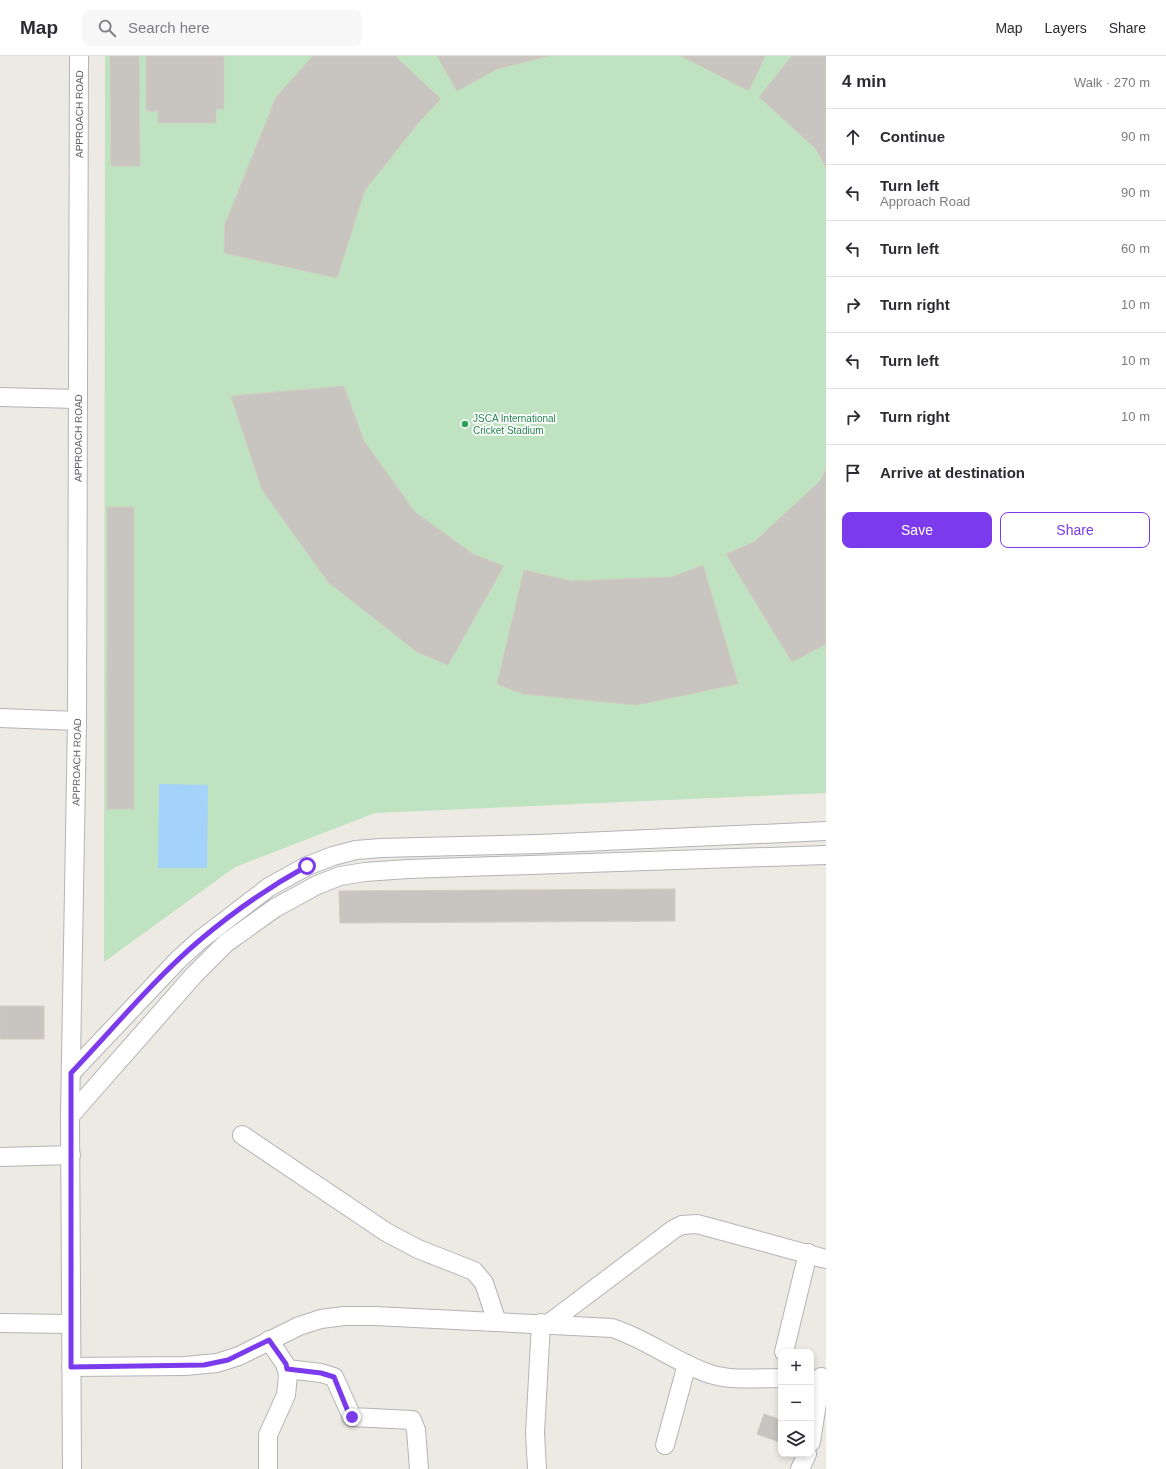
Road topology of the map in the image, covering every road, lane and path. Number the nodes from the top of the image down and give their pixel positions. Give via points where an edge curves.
1 (79, 56) edge
2 (0, 397) edge
3 (77, 399) junction
4 (0, 718) edge
5 (77, 721) junction
6 (826, 831) edge
7 (826, 855) edge
8 (71, 1073) junction
9 (70, 1116) junction
10 (242, 1135) dead end
11 (71, 1155) junction
12 (0, 1157) edge
13 (808, 1253) junction
14 (826, 1259) edge
15 (497, 1322) junction
16 (0, 1323) edge
17 (71, 1324) junction
18 (545, 1324) junction
19 (269, 1340) junction
20 (785, 1349) edge
21 (687, 1364) junction
22 (71, 1367) junction
23 (287, 1369) junction
24 (778, 1374) edge
25 (819, 1377) edge
26 (814, 1421) edge
27 (665, 1445) dead end
28 (805, 1457) edge
29 (72, 1469) edge
30 (268, 1469) edge
31 (419, 1469) edge
32 (537, 1469) edge
33 (800, 1469) edge

1 - 3 street, APPROACH ROAD
2 - 3 street
3 - 5 street, APPROACH ROAD
4 - 5 street
5 - 8 street, APPROACH ROAD
6 - 8 street via 539,844 382,848 356,850 333,856 307,866 269,887 200,940
7 - 9 street via 408,869 340,876 317,885 275,908 226,943 194,975
8 - 9 street, APPROACH ROAD
9 - 11 street, APPROACH ROAD
10 - 15 street via 386,1232 418,1249 474,1271 484,1283
11 - 12 street
11 - 17 street, APPROACH ROAD
13 - 14 street
13 - 18 street via 697,1224 682,1225
13 - 20 street
15 - 18 street
15 - 19 street via 344,1316 321,1319
16 - 17 street
17 - 22 street, APPROACH ROAD
18 - 21 street via 612,1328 638,1338
18 - 32 street via 535,1433
19 - 22 street via 228,1360 204,1365
19 - 23 street
21 - 24 street via 724,1377
21 - 27 street
22 - 29 street, APPROACH ROAD
23 - 30 street via 286,1395 268,1435
23 - 31 street via 334,1377 352,1417 412,1420 416,1430
25 - 26 street
28 - 33 street

